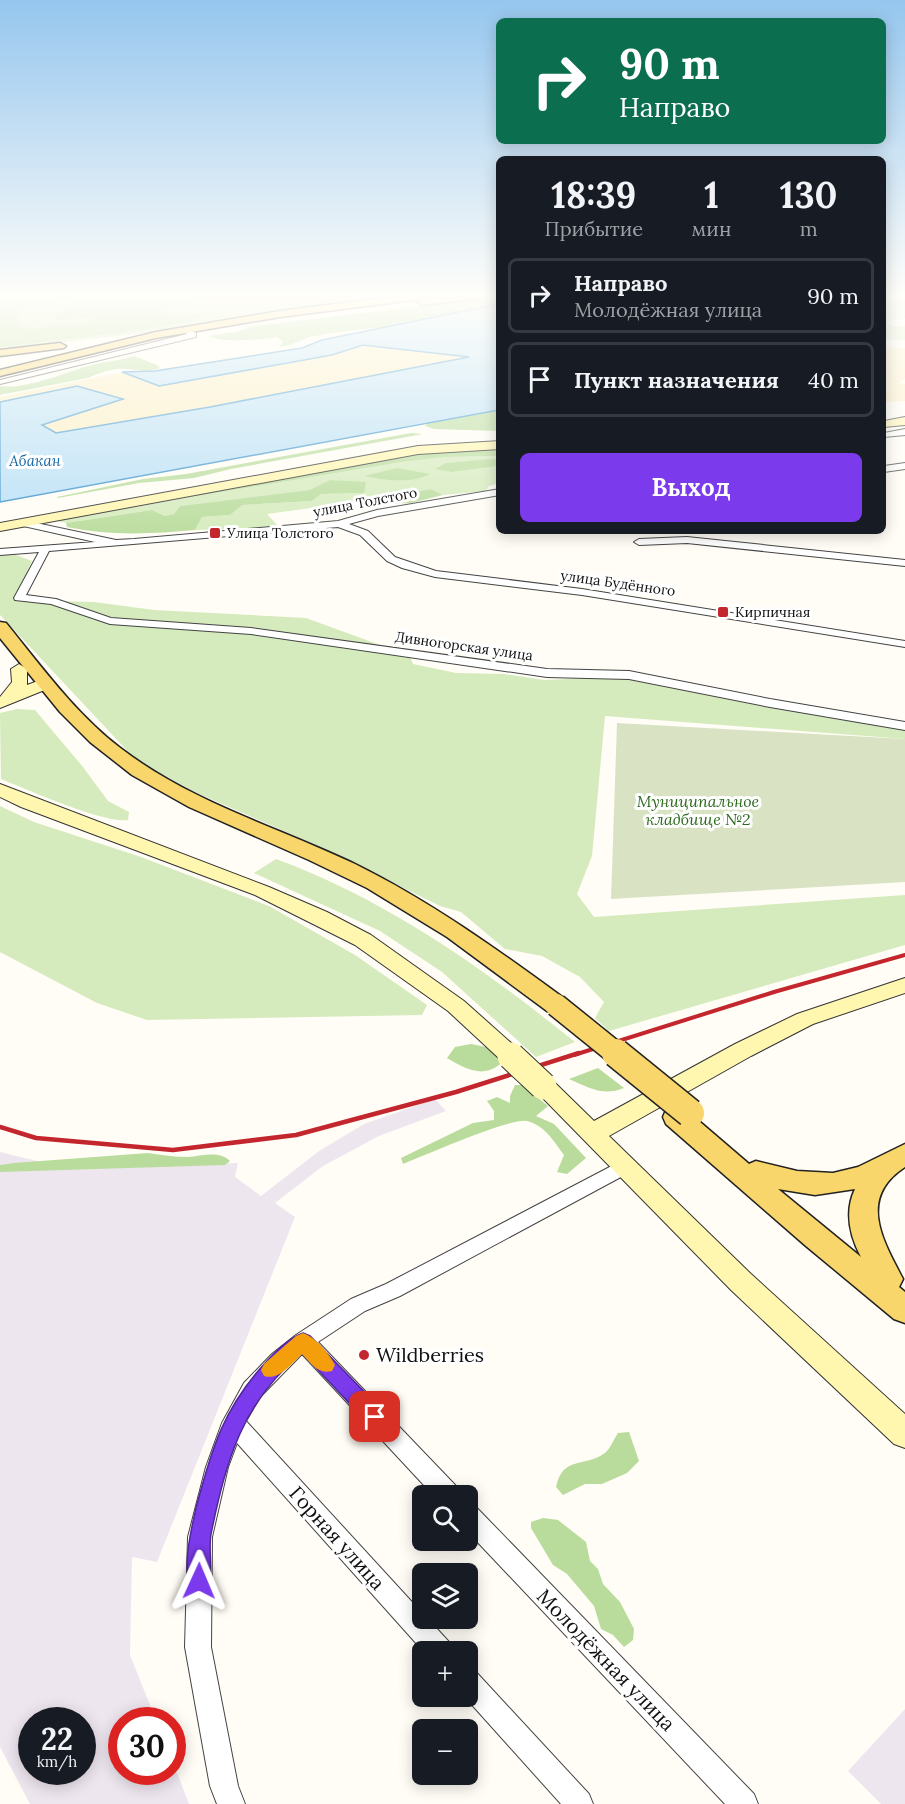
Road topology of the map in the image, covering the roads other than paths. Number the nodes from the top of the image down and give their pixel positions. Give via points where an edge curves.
1 (16, 378) edge
2 (0, 382) edge
3 (905, 421) edge
4 (886, 424) edge
5 (905, 432) edge
6 (886, 435) edge
7 (496, 445) edge
8 (905, 466) edge
9 (886, 469) edge
10 (496, 493) edge
11 (22, 523) junction
12 (339, 524) junction
13 (0, 527) edge
14 (639, 542) dead end
15 (116, 543) junction
16 (45, 550) junction
17 (0, 552) edge
18 (905, 563) edge
19 (0, 627) edge
20 (905, 644) edge
21 (0, 647) edge
22 (19, 669) junction
23 (39, 686) junction
24 (1, 703) edge
25 (905, 726) edge
26 (0, 790) edge
27 (905, 985) edge
28 (683, 1115) junction
29 (591, 1134) junction
30 (905, 1154) edge
31 (625, 1166) junction
32 (880, 1171) junction
33 (756, 1172) junction
34 (896, 1286) edge
35 (905, 1310) edge
36 (303, 1341) junction
37 (233, 1423) junction
38 (905, 1434) edge
39 (440, 1485) edge
40 (478, 1525) edge
41 (431, 1641) edge
42 (478, 1693) edge
43 (231, 1804) edge
44 (579, 1804) edge
45 (744, 1804) edge

1 - 2 street
3 - 4 main road
5 - 6 street
7 - 11 main road via 418,450
8 - 9 street
10 - 12 street, улица Толстого via 377,513
11 - 13 main road
11 - 15 street, улица Толстого
12 - 15 street, улица Толстого
12 - 20 street, улица Будённого via 364,533 391,559 435,574 582,592
14 - 18 street via 743,542
15 - 16 street
16 - 17 street
16 - 25 street, Дивногорская улица via 19,598 52,601 110,621 251,631 547,673 629,675
19 - 23 main road
21 - 22 main road
22 - 23 main road
22 - 24 main road via 16,691
23 - 24 main road
23 - 28 main road via 100,755 123,772 207,818 339,873 383,896 551,1007
26 - 29 main road, bridge via 262,891 363,940 447,1000
27 - 29 main road via 805,1019
28 - 33 main road
28 - 35 main road via 816,1238
29 - 31 main road
30 - 32 main road
31 - 36 street via 358,1305
31 - 38 main road via 741,1282
32 - 33 main road via 817,1185
32 - 34 main road via 864,1203 865,1229 873,1254
33 - 34 main road
36 - 37 street via 252,1390
36 - 39 street
37 - 41 street, Горная улица
37 - 43 street via 217,1467 200,1537 198,1647 224,1786
40 - 45 street, Молодёжная улица
42 - 44 street

